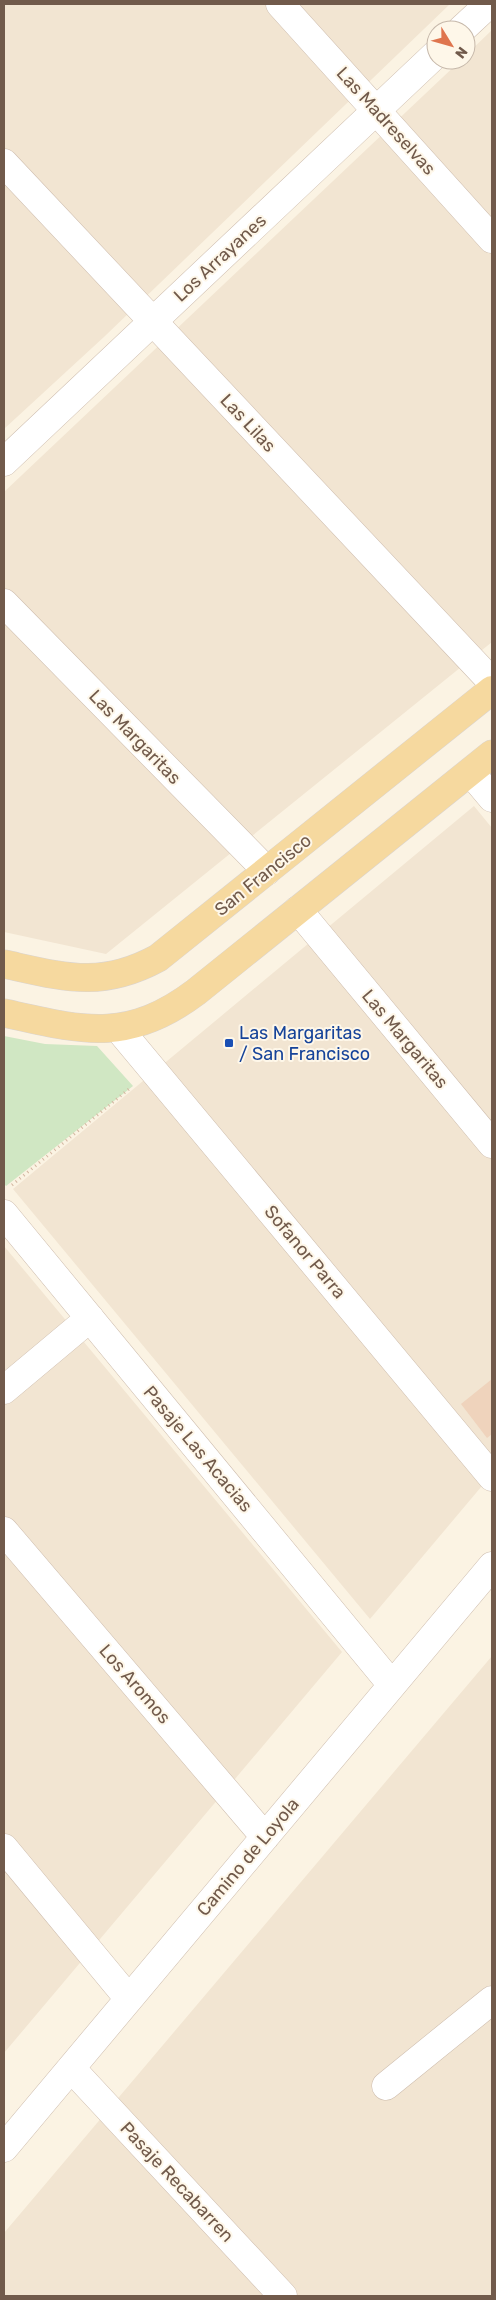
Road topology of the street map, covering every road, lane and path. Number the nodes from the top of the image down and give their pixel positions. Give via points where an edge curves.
1 (280, 4) edge
2 (489, 4) edge
3 (472, 20) edge
4 (426, 63) edge
5 (376, 110) junction
6 (4, 164) edge
7 (492, 239) edge
8 (152, 321) junction
9 (4, 462) edge
10 (4, 603) edge
11 (492, 682) edge
12 (492, 690) edge
13 (492, 754) edge
14 (471, 773) junction
15 (492, 798) edge
16 (267, 871) junction
17 (298, 910) junction
18 (4, 964) edge
19 (4, 1013) edge
20 (118, 1028) junction
21 (153, 1069) junction
22 (492, 1144) edge
23 (11, 1186) dead end
24 (4, 1214) edge
25 (90, 1318) junction
26 (4, 1390) edge
27 (492, 1477) edge
28 (4, 1530) edge
29 (492, 1566) edge
30 (392, 1685) junction
31 (265, 1837) junction
32 (4, 1848) edge
33 (129, 1999) junction
34 (492, 2000) edge
35 (71, 2068) junction
36 (386, 2086) dead end
37 (4, 2148) edge
38 (283, 2296) edge

1 - 5 street, Las Madreselvas
2 - 3 street
4 - 5 street, Los Arrayanes
5 - 7 street, Las Madreselvas
5 - 8 street, Los Arrayanes
6 - 8 street, Las Lilas
8 - 9 street, Los Arrayanes
8 - 11 street, Las Lilas
10 - 16 street, Las Margaritas
12 - 16 main road, San Francisco
13 - 14 main road
14 - 15 street
14 - 17 main road
16 - 18 main road, San Francisco via 176,944 139,968 118,975 82,978
17 - 20 main road via 178,1005 146,1020
17 - 22 street, Las Margaritas
19 - 20 main road via 73,1028
20 - 21 street, Sofanor Parra
21 - 23 path
21 - 27 street, Sofanor Parra
24 - 25 street, Pasaje Las Acacias
25 - 26 street
25 - 30 street, Pasaje Las Acacias
28 - 31 street, Los Aromos
29 - 30 street, Camino de Loyola
30 - 31 street, Camino de Loyola
31 - 33 street, Camino de Loyola
32 - 33 street
33 - 35 street, Camino de Loyola
34 - 36 street
35 - 37 street, Camino de Loyola
35 - 38 street, Pasaje Recabarren

